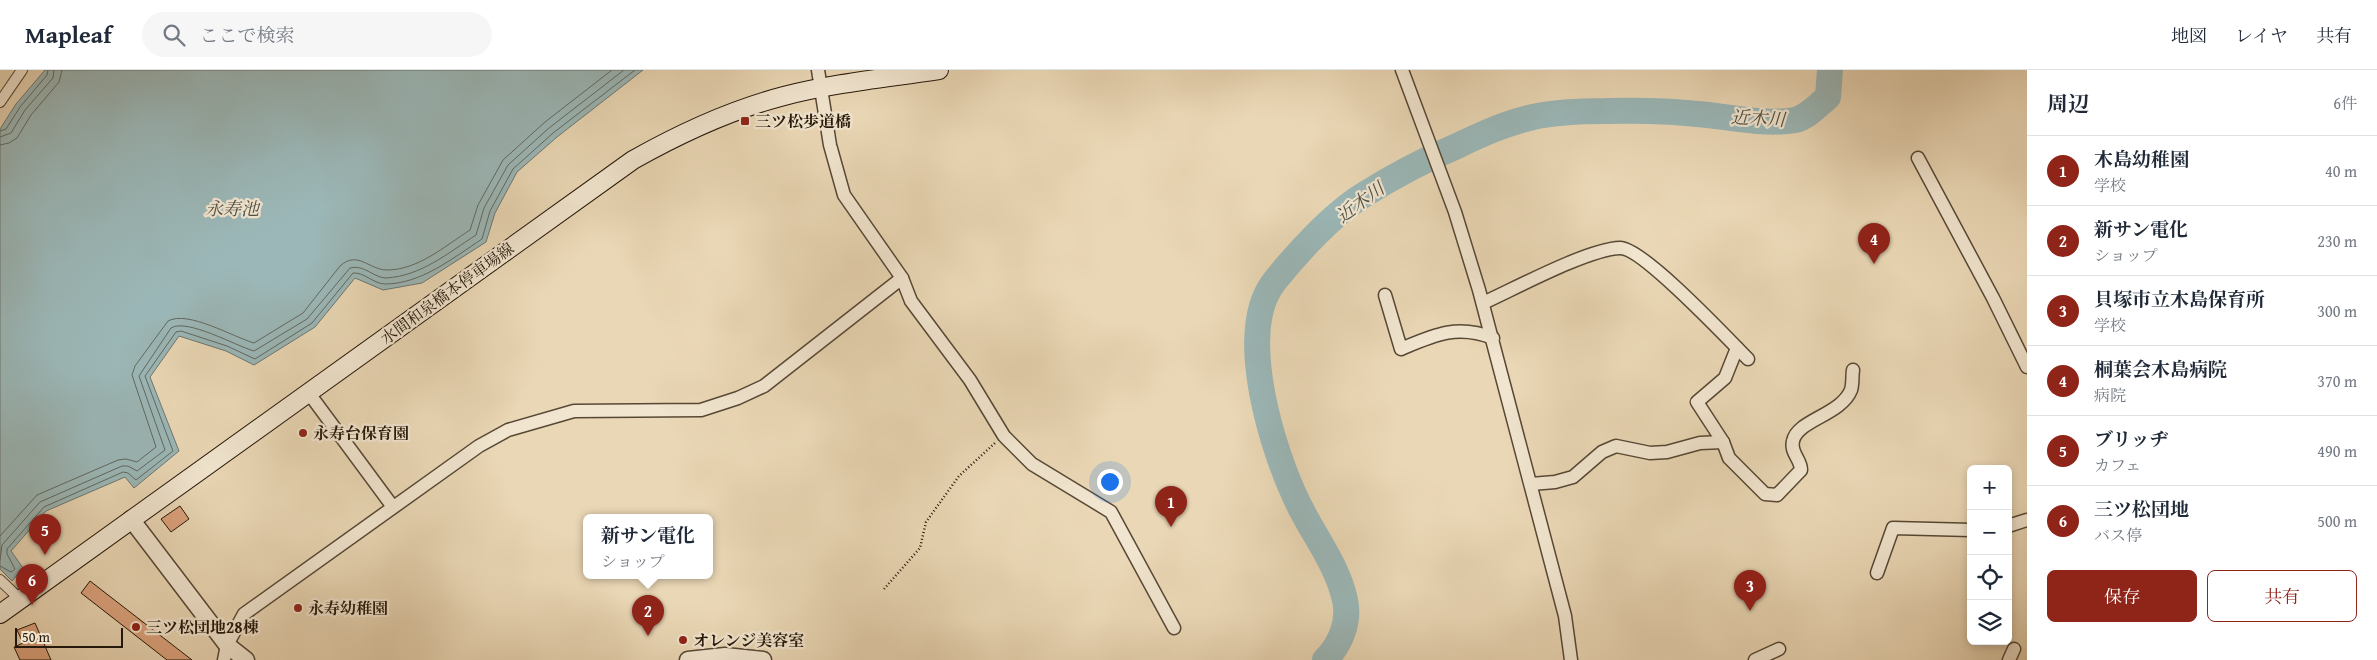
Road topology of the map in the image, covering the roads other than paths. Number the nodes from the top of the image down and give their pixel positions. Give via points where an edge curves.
1 (22, 70) edge
2 (818, 70) edge
3 (939, 70) edge
4 (1402, 70) edge
5 (821, 89) junction
6 (0, 102) edge
7 (1918, 158) dead end
8 (902, 278) junction
9 (1385, 296) dead end
10 (1483, 303) junction
11 (1493, 338) junction
12 (1737, 348) junction
13 (1748, 359) dead end
14 (2027, 367) edge
15 (1853, 370) dead end
16 (308, 392) junction
17 (1723, 442) junction
18 (1531, 484) junction
19 (393, 507) junction
20 (131, 519) junction
21 (2027, 520) edge
22 (2012, 525) edge
23 (1967, 530) edge
24 (1877, 574) dead end
25 (0, 580) edge
26 (20, 599) junction
27 (0, 614) edge
28 (1174, 628) dead end
29 (1779, 650) dead end
30 (225, 653) edge
31 (246, 660) edge
32 (688, 660) edge
33 (763, 660) edge
34 (1571, 660) edge
35 (1755, 660) edge

1 - 6 street
2 - 5 street
3 - 5 main road, 水間和泉橋本停車場線
4 - 10 street via 1455,212
5 - 8 street via 830,145 844,195
5 - 16 main road, 水間和泉橋本停車場線 via 730,113 671,138 632,160
7 - 14 street
8 - 19 street via 764,386 738,398 701,410 574,411 549,416 508,430 479,446
8 - 28 street via 911,301 970,380 1004,436 1032,464 1111,512
9 - 11 street via 1401,349 1457,330
10 - 11 street
10 - 12 street via 1587,256 1621,248 1634,252 1658,271
11 - 18 street
12 - 13 street
12 - 17 street via 1725,378 1697,402
15 - 17 street via 1851,390 1846,398 1835,410 1800,430 1793,439 1792,450 1801,463 1801,470 1776,495 1765,494 1729,458
16 - 19 street
16 - 20 main road, 水間和泉橋本停車場線
17 - 18 street via 1650,453 1616,446 1602,452 1573,477
18 - 34 street via 1565,616
19 - 30 street via 244,614
20 - 26 main road, 水間和泉橋本停車場線
20 - 30 street
21 - 22 street
23 - 24 street via 1893,528
25 - 26 street
26 - 27 main road, 水間和泉橋本停車場線
29 - 35 street
30 - 31 street
32 - 33 street via 725,656

